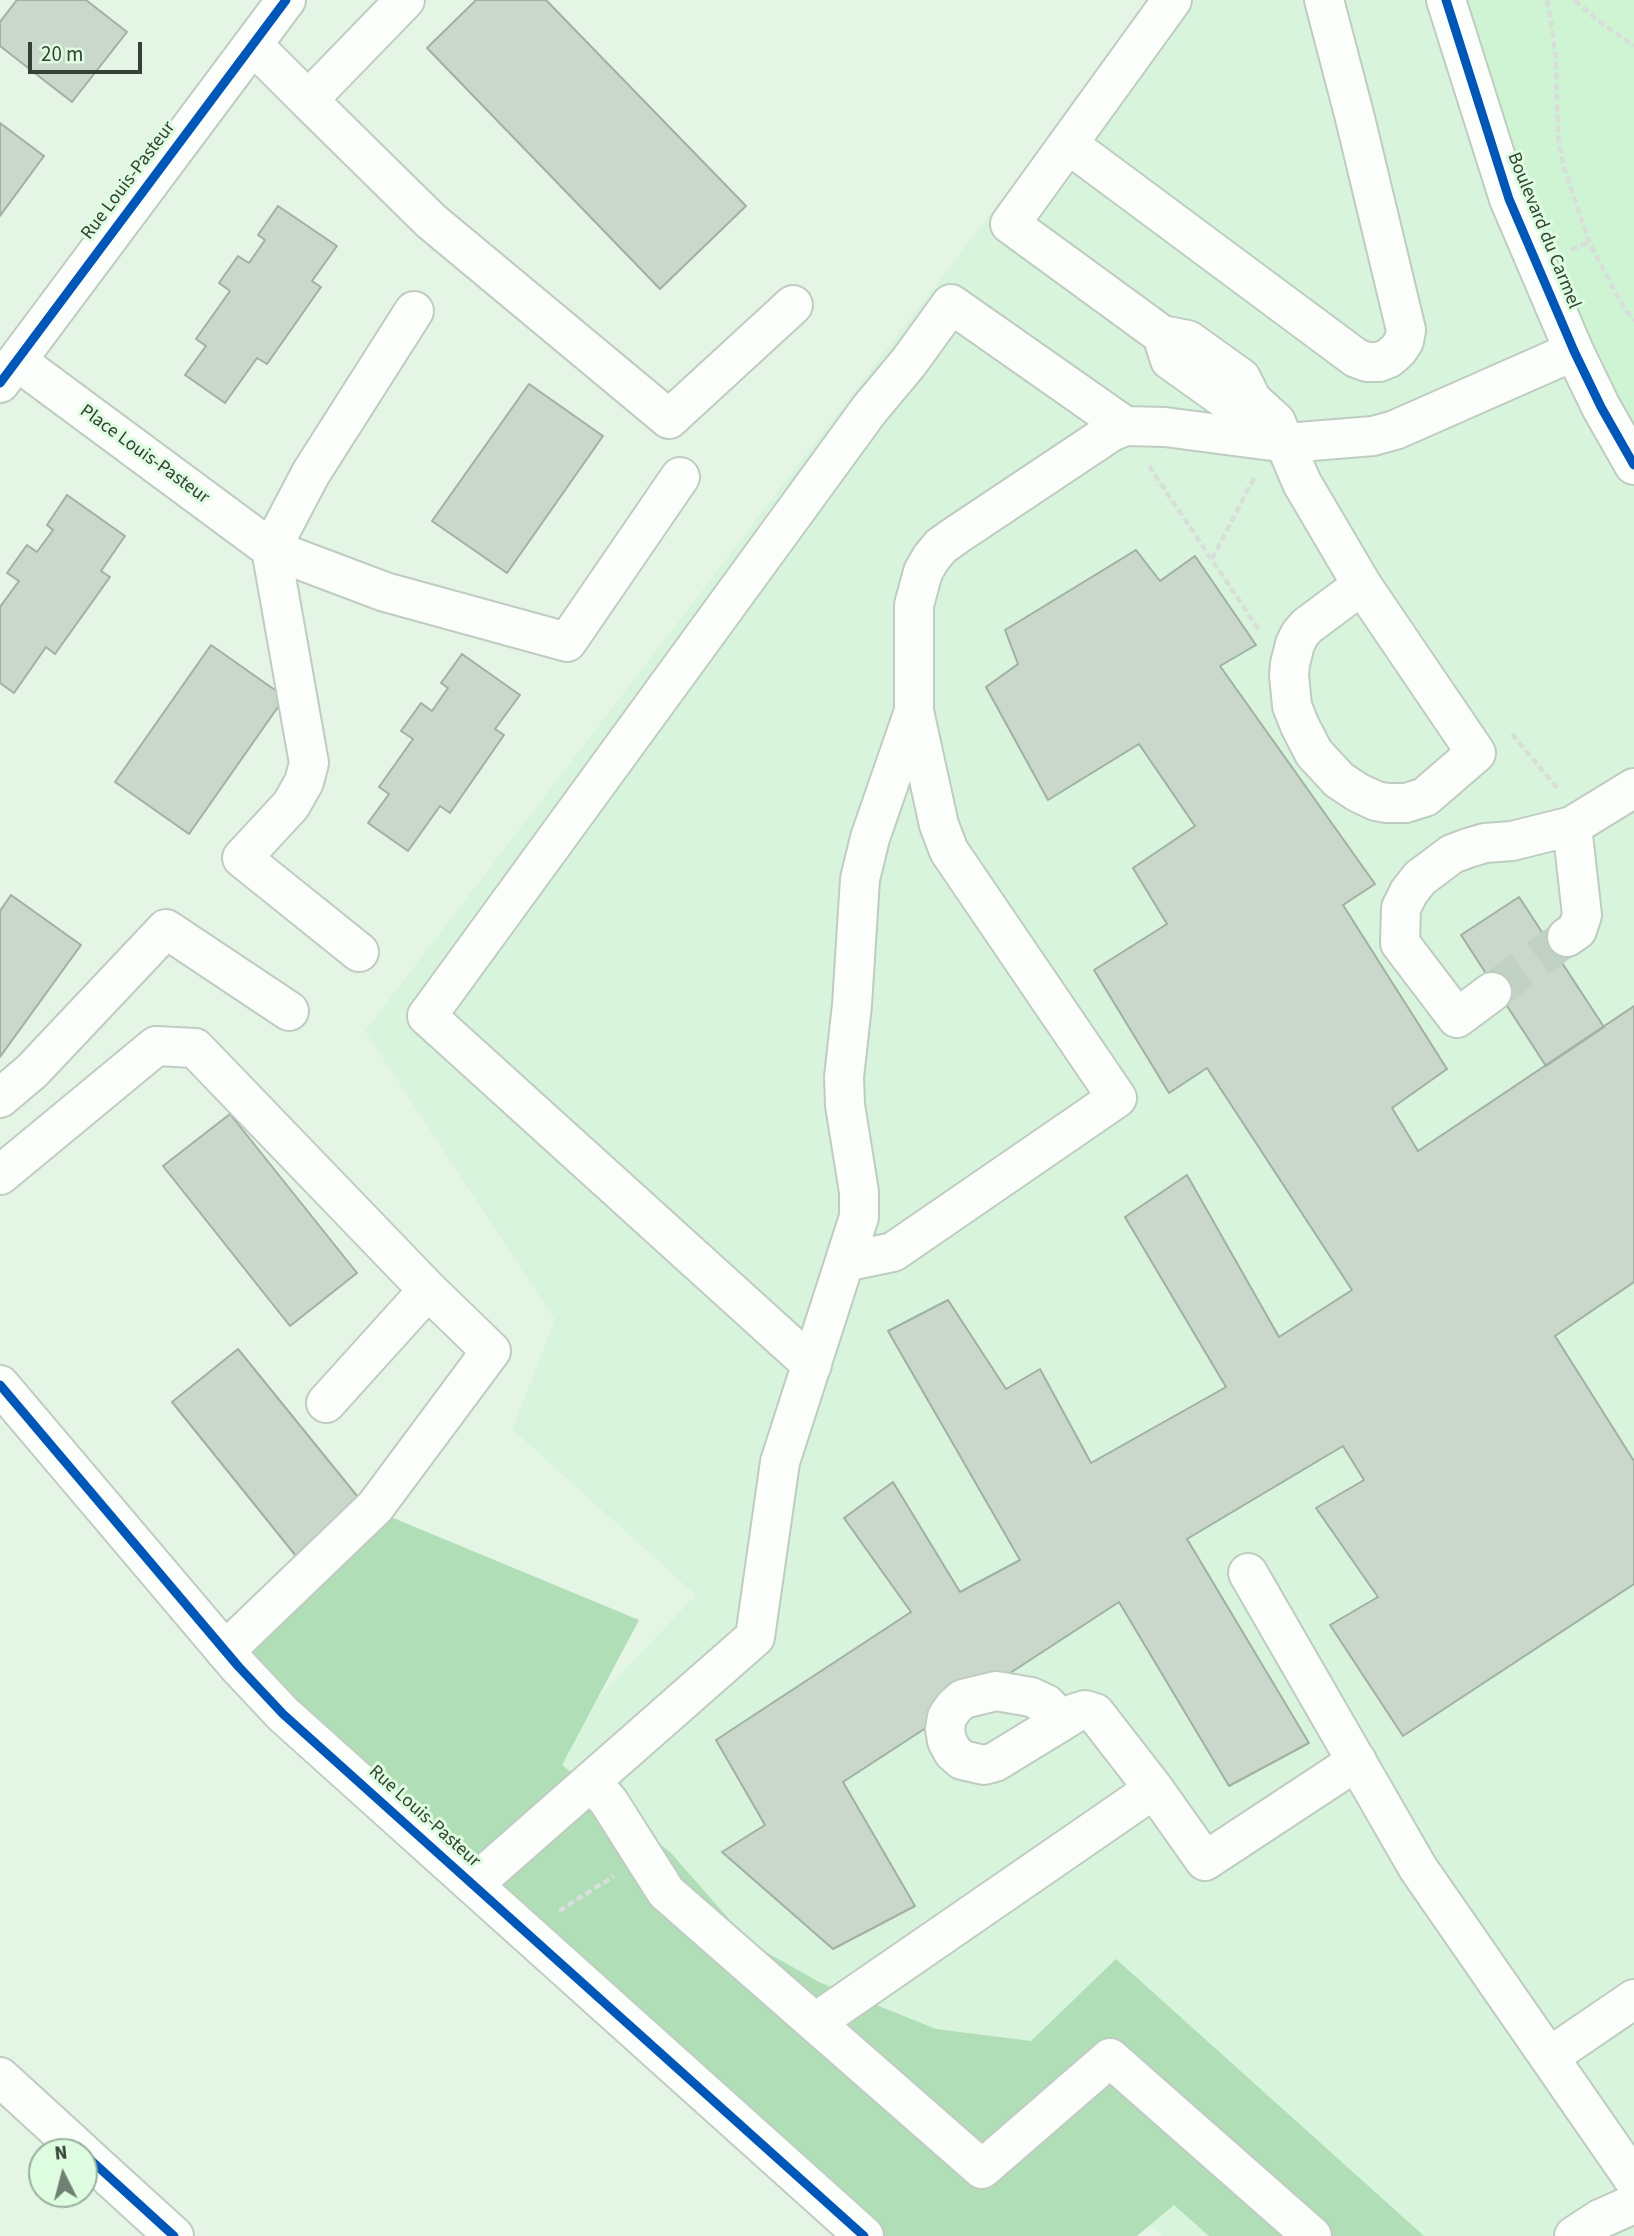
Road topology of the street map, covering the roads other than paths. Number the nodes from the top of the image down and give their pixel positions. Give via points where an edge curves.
1 (286, 0) edge
2 (405, 0) edge
3 (1172, 0) edge
4 (1324, 0) edge
5 (1446, 0) edge
6 (253, 45) junction
7 (308, 100) junction
8 (1068, 144) junction
9 (793, 305) dead end
10 (414, 311) dead end
11 (1574, 351) junction
12 (8, 372) edge
13 (1125, 426) junction
14 (1287, 443) junction
15 (1634, 465) edge
16 (680, 477) dead end
17 (271, 549) junction
18 (1362, 585) junction
19 (914, 711) junction
20 (894, 770) junction
21 (1633, 791) edge
22 (934, 803) junction
23 (1569, 812) junction
24 (1567, 937) tunnel mouth
25 (359, 952) dead end
26 (1492, 992) tunnel mouth
27 (289, 1011) dead end
28 (0, 1098) edge
29 (0, 1175) edge
30 (845, 1262) junction
31 (428, 1290) junction
32 (812, 1364) junction
33 (0, 1385) edge
34 (326, 1403) dead end
35 (1248, 1573) dead end
36 (225, 1650) junction
37 (1062, 1721) dead end
38 (1357, 1761) junction
39 (591, 1781) junction
40 (1154, 1789) junction
41 (473, 1885) junction
42 (1634, 1999) edge
43 (816, 2022) junction
44 (1549, 2057) junction
45 (0, 2077) edge
46 (67, 2138) edge
47 (98, 2167) edge
48 (1634, 2180) edge
49 (1634, 2204) edge
50 (174, 2236) edge
51 (864, 2236) edge
52 (1312, 2236) edge
53 (1574, 2236) edge

1 - 6 street, Rue Louis-Pasteur
2 - 7 street
3 - 8 street
4 - 8 street via 1406,330 1404,341 1389,358 1367,362 1356,358
5 - 11 street, Boulevard du Carmel via 1508,199
6 - 7 street
6 - 12 street, Rue Louis-Pasteur
7 - 9 street via 430,221 669,419
8 - 14 street via 1010,224 1161,335 1188,340 1241,377 1252,400 1276,422
10 - 17 street via 311,473
11 - 14 street via 1384,433
11 - 15 street, Boulevard du Carmel
12 - 17 street, Place Louis-Pasteur
13 - 14 street
13 - 19 street via 958,534 931,558 914,605
13 - 32 street via 951,304 428,1016
14 - 18 street via 1302,483
16 - 17 street, Place Louis-Pasteur via 567,642 385,592
17 - 25 street via 309,763 292,805 242,858
18 - 18 street via 1476,753 1415,801 1387,803 1347,786 1323,764 1300,726 1290,696 1295,643 1307,626
19 - 20 street
19 - 22 street
20 - 22 street
20 - 30 street via 860,879 844,1077 860,1206
21 - 23 street
22 - 30 street via 949,851 1117,1097 893,1252
23 - 24 street via 1583,915 1577,930
23 - 26 street via 1512,841 1485,843 1452,854 1420,878 1401,908 1400,943 1457,1018
27 - 28 street via 166,929 32,1071
29 - 31 street via 156,1046 195,1048
30 - 32 street
31 - 34 street
31 - 36 street via 491,1352 374,1507
32 - 39 street via 780,1462 755,1637
33 - 36 street, Rue Louis-Pasteur
35 - 38 street
36 - 41 street, Rue Louis-Pasteur via 282,1714
37 - 40 street via 1080,1711 1095,1713
38 - 40 street via 1205,1861
38 - 44 street via 1418,1868
39 - 41 street
39 - 43 street via 666,1892
40 - 43 street
41 - 51 street, Rue Louis-Pasteur
42 - 44 street
43 - 52 street via 982,2168 1110,2058
44 - 48 street
45 - 46 street
47 - 50 street
49 - 53 street

